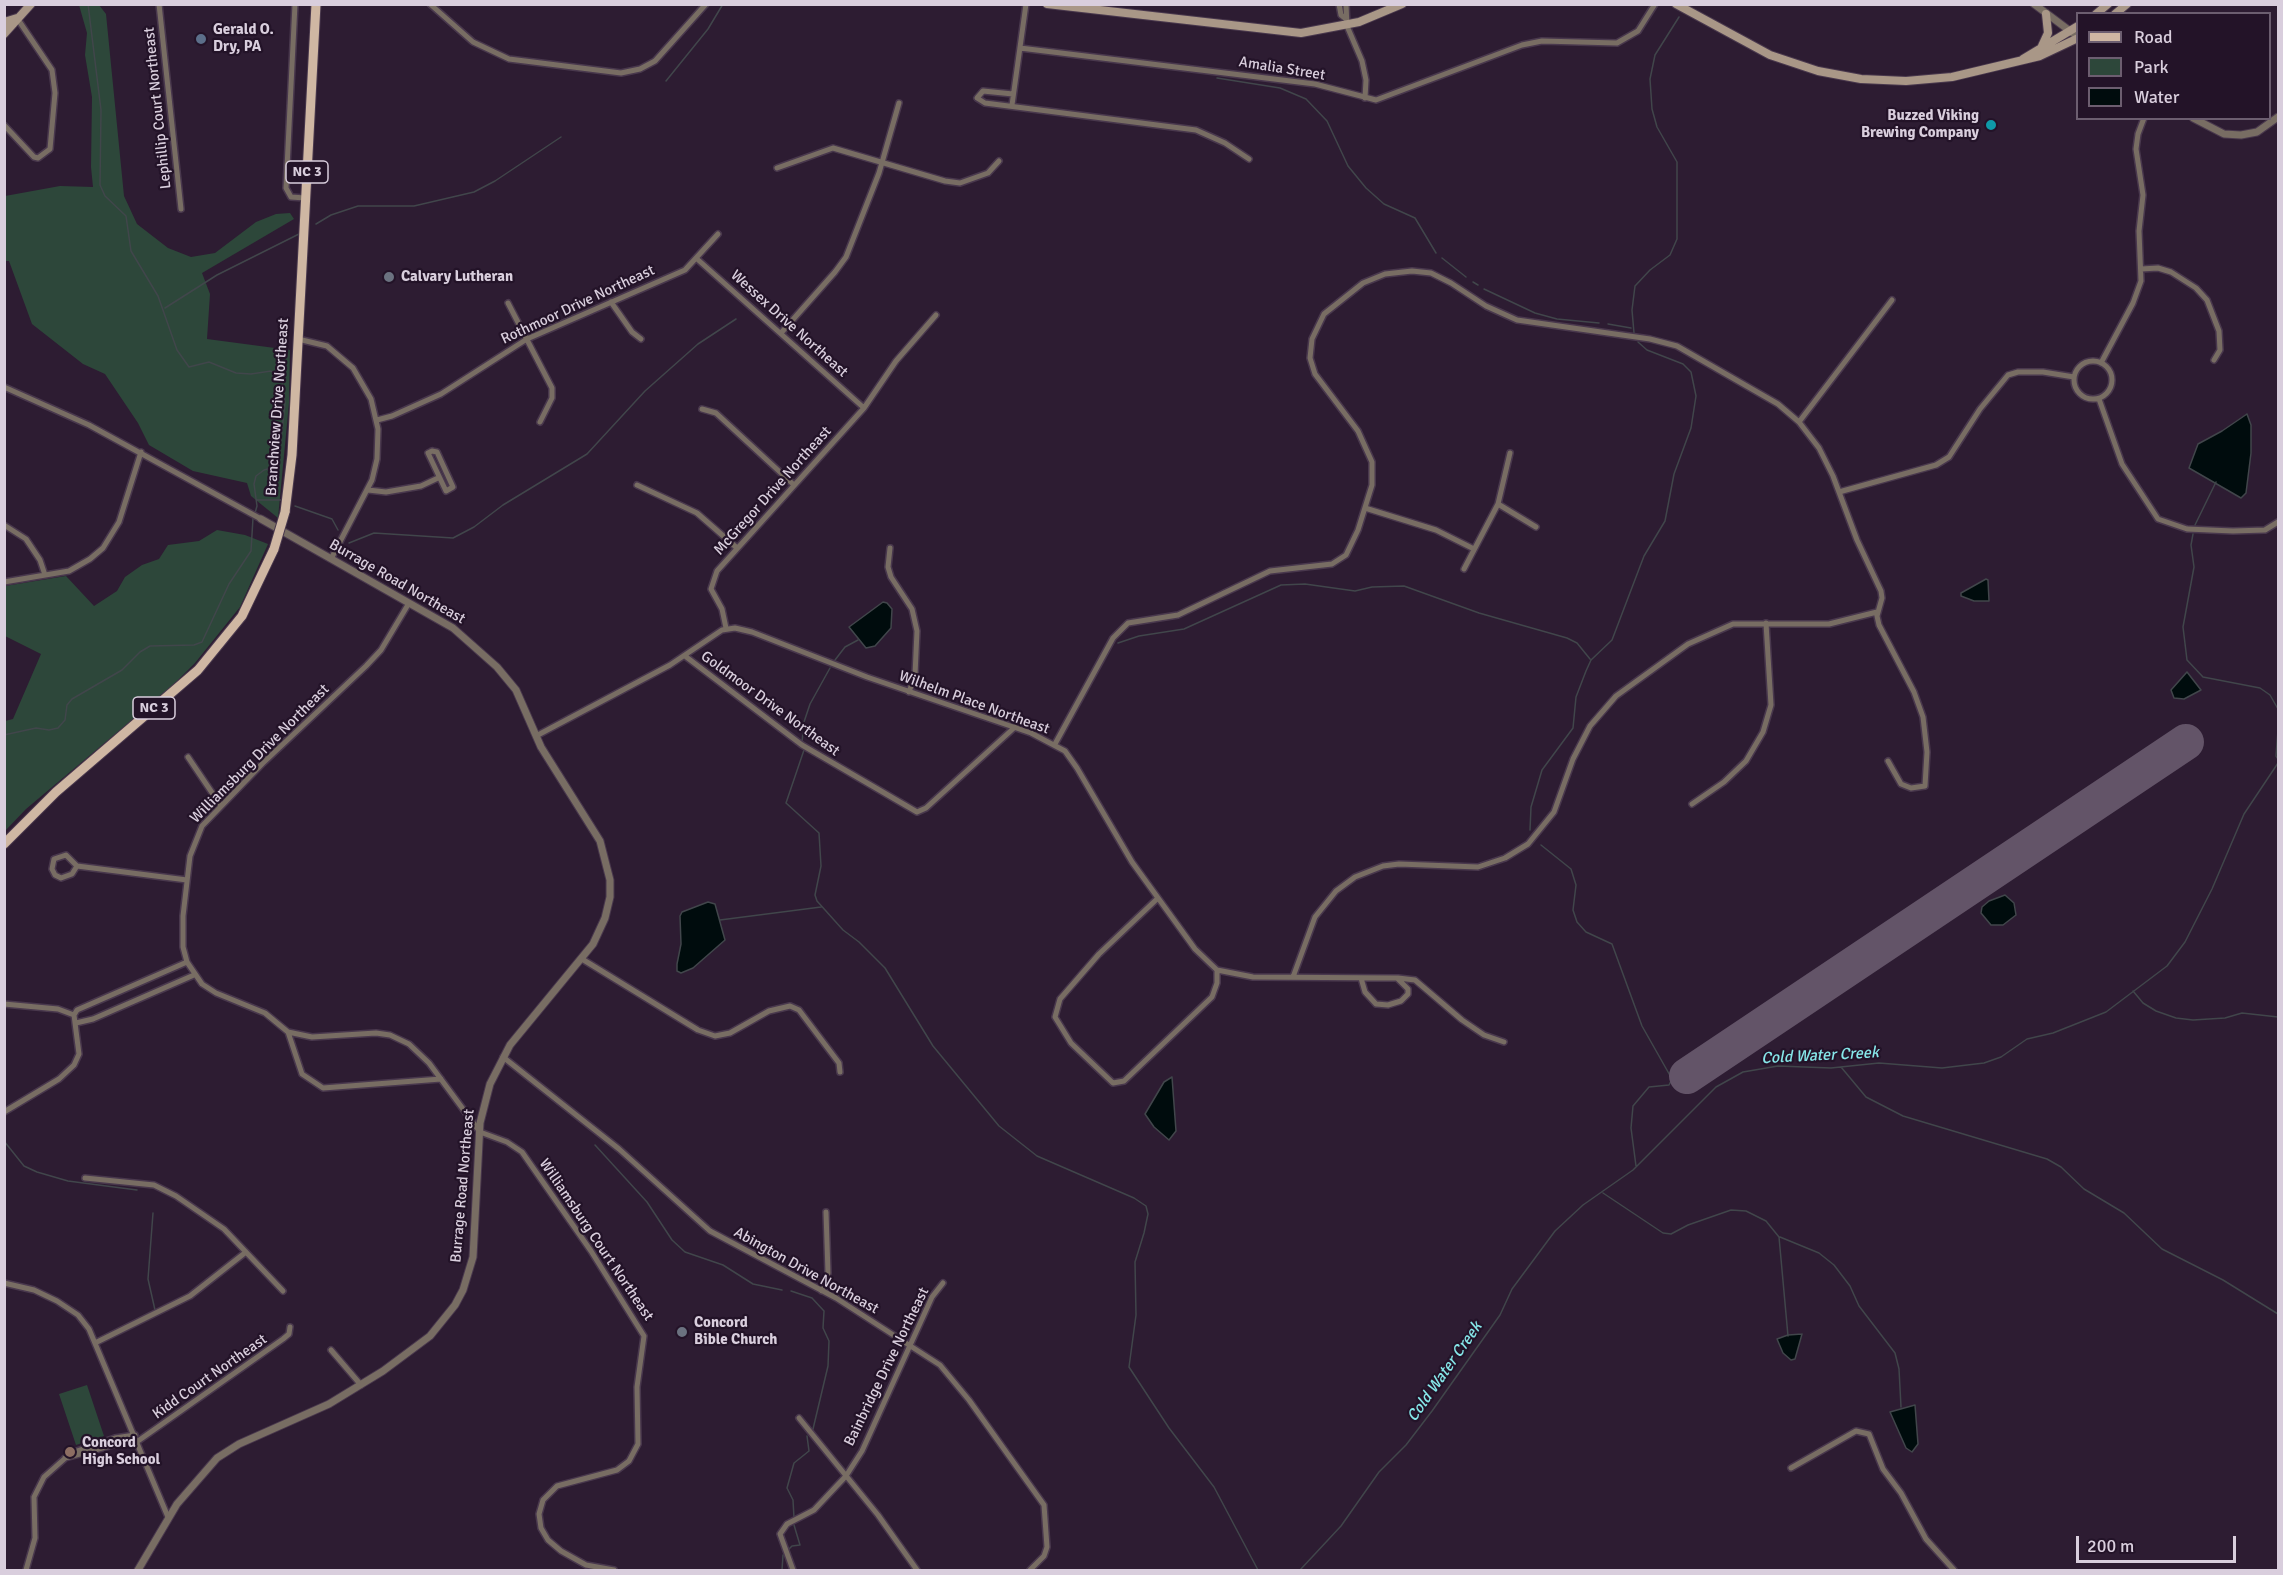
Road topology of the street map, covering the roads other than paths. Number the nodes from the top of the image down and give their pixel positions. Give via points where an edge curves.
1 (31, 4) edge
2 (159, 4) edge
3 (295, 4) edge
4 (316, 4) edge
5 (429, 4) edge
6 (706, 4) edge
7 (1026, 4) edge
8 (1047, 4) edge
9 (1339, 4) edge
10 (1346, 4) edge
11 (1402, 4) edge
12 (1655, 4) edge
13 (1676, 4) edge
14 (2034, 4) edge
15 (2046, 14) junction
16 (17, 18) junction
17 (4, 22) edge
18 (1346, 22) junction
19 (2076, 27) edge
20 (2069, 31) junction
21 (4, 34) edge
22 (2076, 36) edge
23 (2076, 39) edge
24 (2042, 46) junction
25 (1020, 48) junction
26 (2023, 58) junction
27 (1013, 94) junction
28 (1365, 98) junction
29 (898, 103) dead end
30 (1012, 105) junction
31 (2278, 117) edge
32 (2143, 120) edge
33 (2197, 120) edge
34 (4, 125) edge
35 (1249, 159) dead end
36 (999, 161) dead end
37 (882, 162) junction
38 (777, 168) dead end
39 (305, 198) junction
40 (181, 209) dead end
41 (718, 234) dead end
42 (696, 258) junction
43 (2141, 269) junction
44 (1892, 300) dead end
45 (611, 302) junction
46 (508, 303) dead end
47 (936, 315) dead end
48 (781, 333) junction
49 (298, 339) junction
50 (527, 339) junction
51 (641, 339) dead end
52 (2214, 360) dead end
53 (2101, 363) junction
54 (2074, 377) junction
55 (4, 387) edge
56 (2099, 399) junction
57 (864, 408) junction
58 (702, 410) dead end
59 (377, 420) junction
60 (1799, 422) junction
61 (540, 423) dead end
62 (141, 452) junction
63 (1510, 453) dead end
64 (438, 478) junction
65 (794, 485) junction
66 (637, 486) dead end
67 (368, 490) junction
68 (1839, 492) junction
69 (1498, 504) junction
70 (1365, 508) junction
71 (261, 519) joint
72 (2278, 522) edge
73 (4, 525) edge
74 (1536, 527) dead end
75 (737, 548) junction
76 (890, 548) dead end
77 (1474, 549) junction
78 (331, 559) junction
79 (1464, 569) dead end
80 (45, 575) junction
81 (4, 582) edge
82 (409, 603) junction
83 (1877, 612) junction
84 (1766, 623) junction
85 (726, 628) junction
86 (685, 656) junction
87 (909, 692) junction
88 (1015, 727) junction
89 (536, 736) junction
90 (1054, 744) junction
91 (188, 757) dead end
92 (1888, 761) dead end
93 (1692, 804) dead end
94 (221, 806) junction
95 (4, 844) edge
96 (77, 866) junction
97 (187, 880) junction
98 (1158, 898) junction
99 (582, 959) junction
100 (187, 962) junction
101 (1217, 970) junction
102 (194, 975) junction
103 (1293, 977) junction
104 (1361, 978) junction
105 (1397, 978) junction
106 (4, 1004) edge
107 (74, 1015) junction
108 (76, 1023) junction
109 (288, 1032) junction
110 (1504, 1042) dead end
111 (503, 1057) junction
112 (840, 1072) dead end
113 (441, 1078) junction
114 (4, 1112) edge
115 (480, 1132) junction
116 (85, 1178) dead end
117 (826, 1212) dead end
118 (246, 1252) junction
119 (4, 1283) edge
120 (943, 1283) dead end
121 (284, 1291) dead end
122 (822, 1291) junction
123 (290, 1327) dead end
124 (97, 1342) junction
125 (909, 1344) junction
126 (330, 1350) dead end
127 (361, 1385) junction
128 (799, 1418) dead end
129 (136, 1438) junction
130 (1791, 1468) dead end
131 (846, 1476) junction
132 (168, 1517) junction
133 (26, 1570) edge
134 (138, 1570) edge
135 (614, 1570) edge
136 (793, 1570) edge
137 (917, 1570) edge
138 (1030, 1570) edge
139 (1954, 1570) edge

1 - 16 main road
2 - 40 street, Lephillip Court Northeast
3 - 39 street via 286,188 291,197
4 - 39 main road, Branchview Drive Northeast / NC 3
5 - 6 street via 473,42 509,59 621,73 655,61
7 - 25 street
8 - 18 main road via 1283,32 1301,33
9 - 18 street
10 - 18 street
11 - 18 main road
12 - 28 street, Amalia Street via 1638,31 1617,43 1542,41 1522,45 1398,93 1376,100
13 - 26 main road via 1770,55 1818,71 1862,78 1933,79 1973,73
14 - 15 street
15 - 20 street
15 - 24 main road via 2048,33
16 - 17 main road
16 - 21 main road
16 - 34 street via 52,70 55,93 50,149 34,157
18 - 28 street via 1362,61
19 - 20 main road
20 - 22 street
20 - 24 main road
23 - 26 main road via 2040,56
24 - 26 main road
25 - 27 street
25 - 28 street, Amalia Street via 1315,84
27 - 30 street
27 - 30 street via 984,91 977,98 981,102
29 - 37 street
30 - 35 street via 1196,130
31 - 33 street via 2257,132 2241,135 2224,134
32 - 43 street via 2136,149 2143,195 2139,231
36 - 37 street via 988,173 960,183
37 - 38 street via 833,148
37 - 48 street via 846,257
39 - 49 main road, Branchview Drive Northeast / NC 3
41 - 42 street, Rothmoor Drive Northeast
42 - 45 street, Rothmoor Drive Northeast via 680,273
42 - 48 street, Wessex Drive Northeast
43 - 52 street via 2171,272 2207,300 2218,331 2220,350
43 - 53 street via 2133,303
44 - 60 street
45 - 50 street, Rothmoor Drive Northeast
45 - 51 street via 632,333
46 - 50 street
47 - 57 street, McGregor Drive Northeast via 896,361
48 - 57 street, Wessex Drive Northeast
49 - 59 street via 327,346 343,357 366,387
49 - 95 main road, Branchview Drive Northeast / NC 3, bridge via 285,512 274,549 242,616 179,688 56,792
50 - 59 street, Rothmoor Drive Northeast via 441,394
50 - 61 street via 552,388 552,398
53 - 54 street via 2084,363
53 - 56 street via 2110,372 2112,385
54 - 56 street via 2080,395
54 - 68 street via 2043,372 2008,375 1949,457 1936,465
55 - 62 street, Burrage Road Northeast
56 - 72 street via 2122,464 2158,519 2187,529 2233,531 2265,530
57 - 65 street, McGregor Drive Northeast
58 - 65 street via 716,413
59 - 67 street via 377,459
60 - 68 street via 1820,448
60 - 70 street via 1778,404 1677,346 1517,320 1431,273 1385,274 1363,283 1324,314 1310,351 1315,374 1358,430 1371,456 1374,472
62 - 71 street, Burrage Road Northeast
62 - 80 street via 119,522 103,548 76,568
63 - 69 street
64 - 64 street via 446,491 453,487 437,452 432,451 428,453
64 - 67 street via 421,486 386,492
65 - 75 street, McGregor Drive Northeast
66 - 75 street via 700,515
67 - 78 street
68 - 83 street via 1881,591
69 - 74 street
69 - 77 street
70 - 77 street via 1437,530
70 - 90 street via 1350,550 1337,562 1280,568 1188,612 1128,622 1110,643
71 - 78 street, Burrage Road Northeast
73 - 80 street via 26,539
75 - 85 street, McGregor Drive Northeast via 717,571 711,589 722,609
76 - 87 street via 891,577 912,609 917,631 915,675
77 - 79 street
78 - 82 street, Burrage Road Northeast
80 - 81 street
82 - 89 street, Burrage Road Northeast via 468,638 497,667 516,690
82 - 94 street, Williamsburg Drive Northeast via 381,650
83 - 84 street via 1829,624
83 - 92 street via 1923,717 1925,786 1911,788 1901,784
84 - 93 street via 1771,705 1763,732 1746,761
84 - 103 street via 1733,624 1706,634 1616,696 1580,743 1554,812 1521,849 1478,867 1399,864 1370,870 1350,881 1315,917
85 - 86 street
85 - 87 street, Wilhelm Place Northeast via 752,632
86 - 88 street, Goldmoor Drive Northeast via 802,746 916,812 934,801
86 - 89 street
87 - 88 street, Wilhelm Place Northeast
88 - 90 street, Wilhelm Place Northeast
89 - 99 street, Burrage Road Northeast via 591,825 605,857 609,880 607,912
90 - 98 street, Wilhelm Place Northeast via 1074,763 1117,839
91 - 94 street
94 - 97 street, Williamsburg Drive Northeast via 195,839
96 - 96 street via 66,855 58,856 51,869 61,878 72,874
96 - 97 street
97 - 100 street, Williamsburg Drive Northeast via 183,938
98 - 101 street, Wilhelm Place Northeast via 1195,948
98 - 101 street via 1099,954 1060,999 1055,1017 1071,1042 1113,1083 1124,1081 1212,997
99 - 111 street, Burrage Road Northeast
99 - 112 street via 698,1030 715,1036 730,1033 769,1011 790,1006 799,1010 839,1063
100 - 102 street, Williamsburg Drive Northeast
100 - 107 street via 77,1010
101 - 103 street via 1241,976
102 - 108 street via 93,1020
102 - 109 street, Williamsburg Drive Northeast via 216,993 265,1013
103 - 104 street
104 - 105 street
104 - 105 street via 1371,1001 1382,1005 1408,994
105 - 110 street via 1415,980 1462,1020 1484,1035
106 - 107 street via 58,1009
107 - 108 street
108 - 114 street via 79,1054 74,1065 59,1079
109 - 113 street via 312,1037 367,1032 390,1035 419,1052
109 - 113 street via 302,1074 323,1088
111 - 115 street, Burrage Road Northeast via 484,1103
111 - 122 street, Abington Drive Northeast via 619,1149 710,1231
113 - 115 street
115 - 127 street, Burrage Road Northeast via 475,1239 463,1290 430,1336
115 - 135 street, Williamsburg Court Northeast via 507,1142 526,1157 643,1332 635,1453 617,1470 557,1486 539,1508 541,1528 552,1544 586,1565
116 - 118 street via 154,1185 224,1229
117 - 122 street via 828,1273
118 - 121 street
118 - 124 street via 190,1296
119 - 124 street via 34,1290 59,1302 85,1322
120 - 125 street, Bainbridge Drive Northeast via 932,1296
122 - 125 street, Abington Drive Northeast
123 - 129 street, Kidd Court Northeast via 283,1340
124 - 129 street
125 - 131 street, Bainbridge Drive Northeast via 862,1451
125 - 138 street, Abington Drive Northeast via 946,1371 1041,1500 1047,1547
126 - 127 street
127 - 132 street, Burrage Road Northeast via 217,1458
128 - 131 street
129 - 132 street
129 - 133 street, Kidd Court Northeast via 116,1438 71,1453 44,1477 36,1491 33,1549
130 - 139 street via 1856,1431 1869,1434 1883,1469 1926,1539
131 - 136 street, Bainbridge Drive Northeast via 813,1510 787,1524 780,1534
131 - 137 street
132 - 134 street, Burrage Road Northeast

